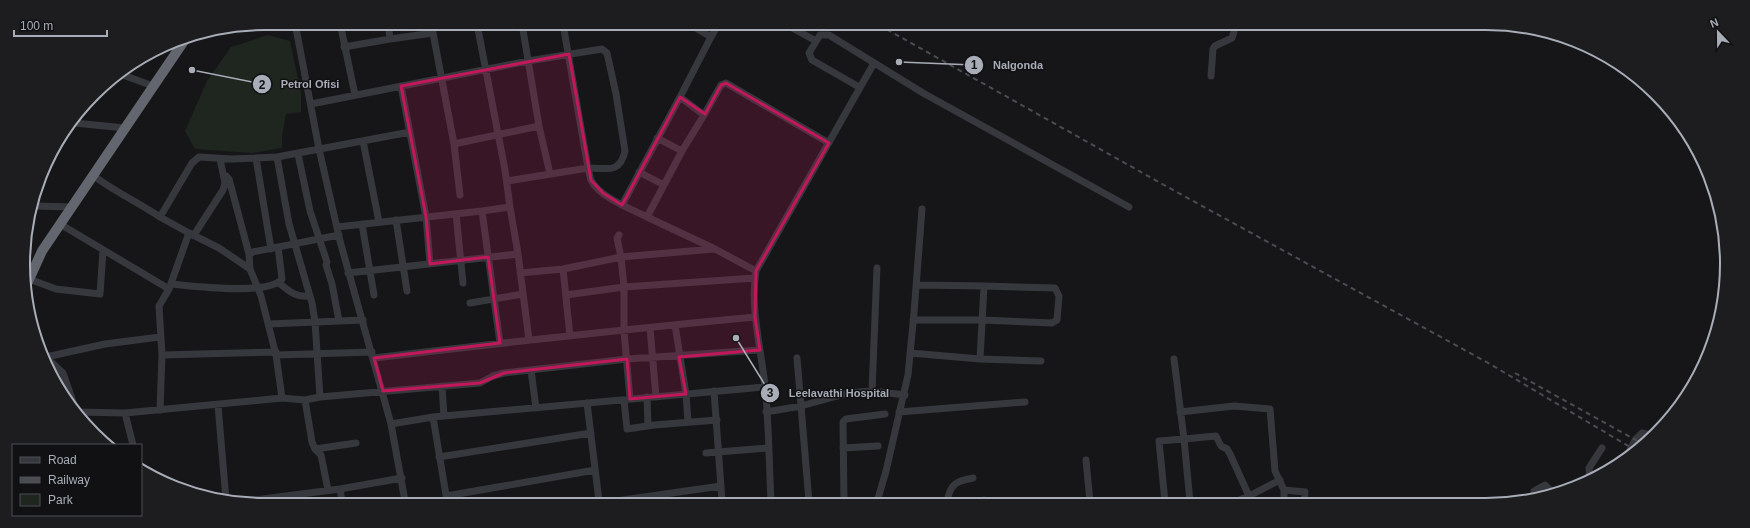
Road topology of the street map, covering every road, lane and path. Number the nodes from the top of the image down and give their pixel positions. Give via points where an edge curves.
1 (296, 30) edge
2 (341, 30) edge
3 (389, 30) edge
4 (432, 30) edge
5 (478, 30) edge
6 (523, 30) edge
7 (565, 30) edge
8 (700, 30) edge
9 (715, 30) edge
10 (796, 30) edge
11 (1234, 30) edge
12 (433, 33) junction
13 (711, 37) junction
14 (390, 39) junction
15 (816, 41) junction
16 (181, 45) edge
17 (344, 47) junction
18 (569, 54) junction
19 (528, 61) junction
20 (874, 63) junction
21 (486, 69) junction
22 (125, 76) edge
23 (1211, 76) dead end
24 (442, 78) junction
25 (153, 86) junction
26 (401, 86) junction
27 (859, 87) junction
28 (355, 95) junction
29 (680, 97) junction
30 (311, 104) junction
31 (704, 115) junction
32 (77, 123) edge
33 (538, 126) junction
34 (125, 128) junction
35 (410, 132) junction
36 (498, 135) junction
37 (657, 138) junction
38 (363, 141) junction
39 (829, 143) junction
40 (454, 144) junction
41 (319, 149) junction
42 (682, 151) junction
43 (298, 154) junction
44 (277, 157) junction
45 (256, 158) junction
46 (220, 159) junction
47 (588, 168) junction
48 (638, 172) junction
49 (550, 174) junction
50 (224, 175) junction
51 (94, 176) junction
52 (507, 181) junction
53 (664, 185) junction
54 (460, 195) dead end
55 (622, 205) junction
56 (37, 206) edge
57 (1129, 206) dead end
58 (72, 207) junction
59 (510, 207) junction
60 (922, 209) dead end
61 (482, 212) junction
62 (456, 214) junction
63 (160, 217) junction
64 (426, 217) junction
65 (647, 217) junction
66 (396, 220) junction
67 (378, 222) junction
68 (60, 224) junction
69 (362, 224) junction
70 (337, 228) junction
71 (192, 234) junction
72 (619, 234) dead end
73 (339, 235) junction
74 (320, 240) junction
75 (294, 244) junction
76 (274, 248) junction
77 (715, 249) junction
78 (103, 250) junction
79 (249, 254) junction
80 (518, 254) junction
81 (488, 257) junction
82 (621, 257) junction
83 (460, 260) junction
84 (430, 264) junction
85 (403, 267) junction
86 (250, 268) junction
87 (877, 268) dead end
88 (563, 269) junction
89 (369, 271) junction
90 (348, 273) junction
91 (520, 273) junction
92 (756, 274) junction
93 (31, 276) edge
94 (31, 283) edge
95 (279, 283) junction
96 (463, 283) dead end
97 (916, 285) junction
98 (170, 286) junction
99 (984, 286) junction
100 (624, 287) junction
101 (258, 288) junction
102 (407, 291) dead end
103 (523, 294) junction
104 (374, 295) dead end
105 (310, 296) junction
106 (566, 296) junction
107 (495, 298) junction
108 (470, 303) dead end
109 (755, 317) junction
110 (363, 320) junction
111 (913, 320) junction
112 (982, 320) junction
113 (339, 321) junction
114 (315, 322) junction
115 (269, 324) junction
116 (675, 325) junction
117 (650, 328) junction
118 (624, 331) junction
119 (570, 336) junction
120 (160, 337) junction
121 (529, 340) junction
122 (500, 344) junction
123 (760, 350) junction
124 (910, 353) junction
125 (276, 354) junction
126 (162, 355) junction
127 (318, 355) junction
128 (373, 355) junction
129 (49, 356) edge
130 (654, 357) junction
131 (679, 357) junction
132 (797, 358) dead end
133 (627, 359) junction
134 (980, 359) junction
135 (1174, 359) dead end
136 (1041, 361) dead end
137 (52, 363) edge
138 (531, 370) junction
139 (442, 386) junction
140 (765, 387) junction
141 (383, 391) junction
142 (714, 391) junction
143 (872, 391) junction
144 (686, 394) junction
145 (905, 395) junction
146 (71, 397) edge
147 (320, 397) junction
148 (656, 397) junction
149 (282, 398) junction
150 (647, 398) junction
151 (627, 399) junction
152 (306, 400) junction
153 (1025, 402) dead end
154 (588, 403) junction
155 (218, 405) junction
156 (801, 406) junction
157 (536, 408) junction
158 (160, 410) junction
159 (766, 412) junction
160 (899, 412) junction
161 (1180, 412) junction
162 (125, 413) junction
163 (85, 414) edge
164 (885, 414) dead end
165 (444, 416) junction
166 (433, 417) junction
167 (717, 420) junction
168 (688, 422) junction
169 (391, 424) junction
170 (648, 426) junction
171 (591, 433) junction
172 (1645, 435) edge
173 (1184, 439) junction
174 (356, 443) dead end
175 (133, 444) edge
176 (878, 446) dead end
177 (1631, 447) edge
178 (768, 448) junction
179 (843, 448) junction
180 (1602, 448) dead end
181 (315, 449) junction
182 (706, 453) dead end
183 (719, 453) junction
184 (439, 457) junction
185 (1086, 460) dead end
186 (595, 470) junction
187 (1589, 474) edge
188 (402, 478) junction
189 (973, 478) dead end
190 (1280, 480) junction
191 (721, 486) junction
192 (340, 489) junction
193 (1549, 489) edge
194 (328, 490) junction
195 (1284, 490) junction
196 (1534, 493) edge
197 (226, 495) edge
198 (1250, 496) junction
199 (270, 498) edge
200 (342, 498) edge
201 (405, 498) edge
202 (446, 498) edge
203 (451, 498) edge
204 (599, 498) edge
205 (637, 498) edge
206 (722, 498) edge
207 (771, 498) edge
208 (809, 498) edge
209 (844, 498) edge
210 (878, 498) edge
211 (948, 498) edge
212 (1090, 498) edge
213 (1165, 498) edge
214 (1190, 498) edge
215 (1245, 498) edge
216 (1284, 498) edge
217 (1304, 498) edge

1 - 30 street
2 - 17 street
3 - 14 street
4 - 12 street
5 - 21 street
6 - 19 street
7 - 18 street
8 - 13 street
9 - 13 street
10 - 15 street
11 - 23 street via 1232,38 1212,49
12 - 14 street
12 - 24 street
13 - 29 street
14 - 17 street
15 - 20 street via 820,35 829,35
15 - 27 street via 809,53 812,60
16 - 25 highway
17 - 28 street
18 - 19 street
18 - 47 street
18 - 47 street via 605,50 623,133 625,151 619,166
19 - 21 street
19 - 33 street
20 - 27 street
20 - 57 street via 923,93
21 - 24 street
21 - 36 street
22 - 25 street
24 - 26 street
24 - 40 street
25 - 34 highway
26 - 28 street
26 - 35 street
27 - 39 street
28 - 30 street
29 - 31 street
29 - 37 street
30 - 41 street
31 - 39 street via 721,85 726,83
31 - 42 street
32 - 34 street
33 - 36 street
33 - 49 street
34 - 51 highway
35 - 38 street
35 - 64 street
36 - 40 street
36 - 52 street
37 - 42 street
37 - 48 street
38 - 41 street
38 - 67 street
39 - 92 street
40 - 54 street
41 - 43 street
41 - 70 street
42 - 53 street
43 - 44 street
43 - 74 street via 310,211
44 - 45 street
44 - 75 street
45 - 46 street
45 - 76 street
46 - 50 street
46 - 63 street via 195,159
47 - 49 street
47 - 55 street via 594,184
48 - 53 street
48 - 55 street
49 - 52 street
50 - 71 street via 223,190
50 - 79 street via 229,179
51 - 58 highway
51 - 63 street
52 - 59 street
53 - 65 street
55 - 65 street
56 - 58 street
58 - 68 highway
59 - 61 street
59 - 80 street
60 - 97 street
61 - 62 street
61 - 81 street
62 - 64 street
62 - 83 street
63 - 71 street
64 - 66 street
64 - 84 street
65 - 77 street
66 - 67 street
66 - 85 street
67 - 69 street
68 - 78 street
68 - 93 highway via 42,251
69 - 70 street
69 - 89 street
70 - 73 street
71 - 86 street
71 - 98 street
72 - 82 street via 617,238
73 - 74 street
73 - 90 street
74 - 75 street
74 - 113 street
75 - 76 street
75 - 105 street
76 - 79 street
76 - 95 street via 282,279
77 - 82 street
77 - 92 street
78 - 94 street via 100,294 56,289
78 - 98 street
79 - 86 street
80 - 81 street
80 - 91 street
81 - 83 street
81 - 107 street
82 - 88 street
82 - 100 street
83 - 84 street
83 - 96 street
84 - 85 street
85 - 89 street
85 - 102 street
86 - 101 street
87 - 143 street
88 - 91 street
88 - 106 street
89 - 90 street
89 - 104 street
90 - 110 street
91 - 103 street
92 - 100 street
92 - 109 street
95 - 101 street
95 - 105 street via 296,295
97 - 99 street
97 - 111 street
98 - 101 street
98 - 120 street via 159,306
99 - 112 street
99 - 112 street via 1052,287 1057,291 1058,303 1057,320 1052,323
100 - 106 street
100 - 118 street
101 - 115 street
103 - 107 street
103 - 121 street
105 - 114 street
106 - 119 street
107 - 108 street
107 - 122 street
109 - 116 street
109 - 123 street
110 - 113 street
110 - 128 street
111 - 112 street
111 - 124 street
112 - 134 street
113 - 114 street
114 - 115 street
114 - 127 street
115 - 125 street
116 - 117 street
116 - 131 street
117 - 118 street
117 - 130 street
118 - 119 street
118 - 133 street
119 - 121 street
120 - 126 street
120 - 129 street via 105,344
121 - 122 street
122 - 128 street
123 - 131 street
123 - 140 street
124 - 134 street
124 - 145 street
125 - 126 street
125 - 127 street
125 - 149 street
126 - 158 street
127 - 128 street
127 - 147 street
128 - 141 street
130 - 131 street
130 - 133 street
130 - 148 street
131 - 144 street
132 - 156 street
133 - 138 street
133 - 151 street
134 - 136 street
135 - 161 street
137 - 146 street via 62,373
138 - 139 street via 498,374 480,383
138 - 157 street
139 - 141 street
139 - 165 street
140 - 142 street
140 - 159 street
141 - 147 street
141 - 169 street
142 - 144 street
142 - 167 street
143 - 145 street
143 - 156 street via 848,393
144 - 148 street
144 - 168 street
145 - 160 street
147 - 152 street
148 - 150 street
149 - 152 street
149 - 155 street
150 - 151 street
150 - 170 street
151 - 154 street
151 - 170 street via 627,429
152 - 181 street
153 - 160 street
154 - 157 street
154 - 171 street
155 - 158 street
155 - 197 street
156 - 159 street
156 - 208 street
157 - 165 street
158 - 162 street
159 - 178 street
160 - 210 street
161 - 173 street
161 - 190 street via 1234,406 1270,409 1275,471
162 - 163 street
162 - 175 street
164 - 179 street via 844,420
165 - 166 street
166 - 169 street
166 - 184 street
167 - 168 street
167 - 183 street
168 - 170 street
169 - 188 street
171 - 184 street
171 - 186 street
172 - 177 street via 1637,436
173 - 198 street via 1216,436 1221,446 1230,454
173 - 213 street via 1159,440
173 - 214 street
174 - 181 street
176 - 179 street
178 - 183 street
178 - 207 street
179 - 209 street
180 - 187 street via 1589,468
181 - 194 street via 321,455
182 - 183 street
183 - 191 street
184 - 202 street
185 - 212 street
186 - 203 street
186 - 204 street
188 - 192 street
188 - 201 street
189 - 211 street via 954,484 950,488
190 - 195 street
190 - 198 street
191 - 205 street
191 - 206 street
192 - 194 street
192 - 200 street
193 - 196 street via 1545,485
194 - 199 street
195 - 216 street
195 - 217 street via 1305,492
198 - 215 street

